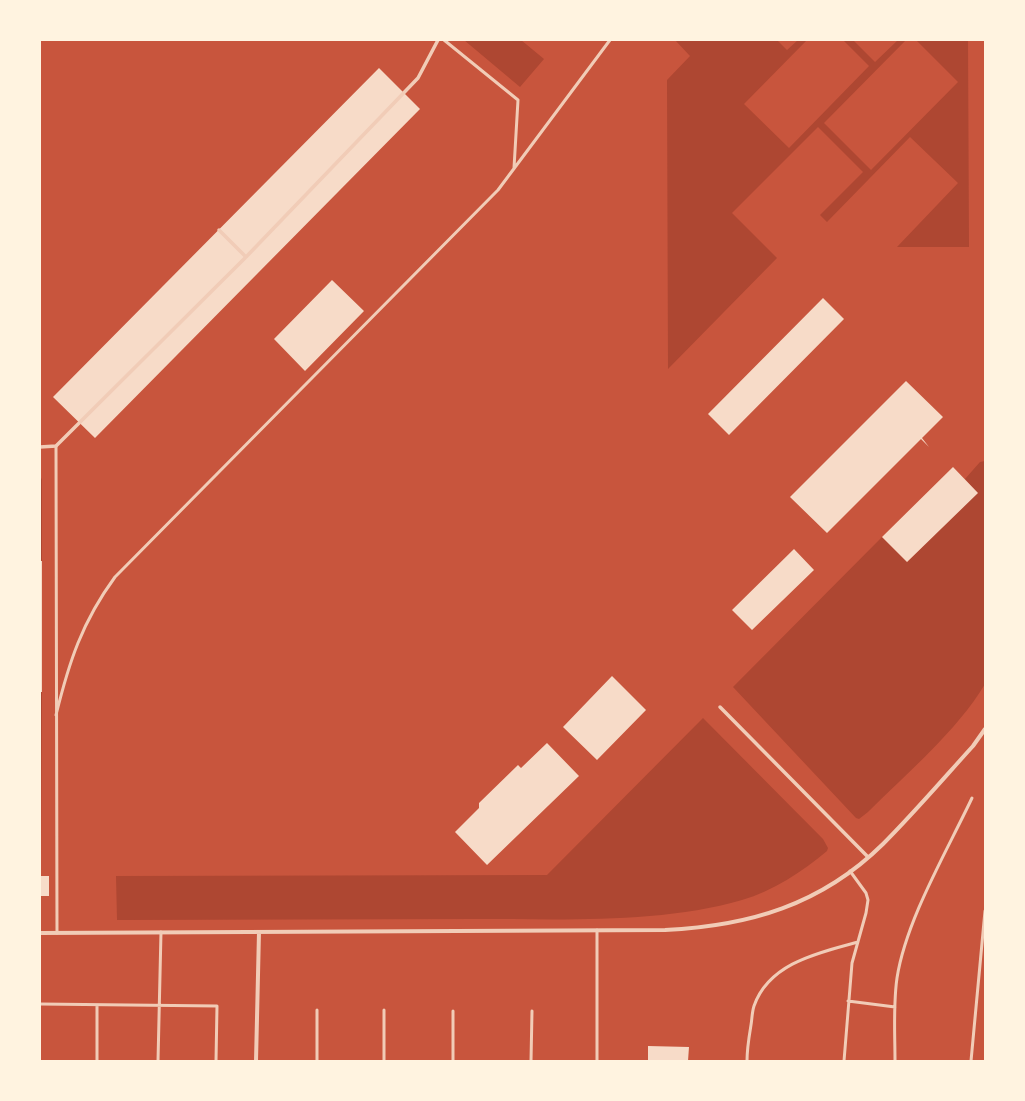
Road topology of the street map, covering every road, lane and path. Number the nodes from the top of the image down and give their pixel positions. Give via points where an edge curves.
1 (438, 40) edge
2 (444, 40) edge
3 (610, 40) edge
4 (514, 168) junction
5 (219, 230) dead end
6 (246, 257) junction
7 (56, 446) junction
8 (40, 447) edge
9 (720, 707) dead end
10 (56, 715) junction
11 (985, 729) edge
12 (972, 798) dead end
13 (868, 857) junction
14 (850, 872) junction
15 (985, 911) edge
16 (597, 930) junction
17 (161, 932) junction
18 (259, 932) junction
19 (40, 933) edge
20 (57, 933) junction
21 (858, 942) junction
22 (848, 1001) junction
23 (40, 1004) edge
24 (97, 1005) junction
25 (159, 1006) junction
26 (895, 1007) junction
27 (317, 1010) dead end
28 (384, 1010) dead end
29 (454, 1010) dead end
30 (532, 1011) dead end
31 (96, 1061) edge
32 (158, 1061) edge
33 (216, 1061) edge
34 (256, 1061) edge
35 (317, 1061) edge
36 (384, 1061) edge
37 (453, 1061) edge
38 (531, 1061) edge
39 (597, 1061) edge
40 (747, 1061) edge
41 (844, 1061) edge
42 (895, 1061) edge
43 (971, 1061) edge

1 - 6 street via 418,78
2 - 4 lane via 518,100
3 - 4 lane
4 - 10 lane via 492,196 115,577 82,630
5 - 6 street
6 - 7 street
7 - 8 street
7 - 10 lane
9 - 13 street
10 - 20 lane
11 - 13 street via 973,746
12 - 26 lane via 924,898 904,950 897,979
13 - 14 street
14 - 16 street via 815,894 779,910 742,921 704,928
14 - 21 lane via 866,893 868,900
15 - 43 lane
16 - 18 street
16 - 39 lane
17 - 18 street
17 - 20 street
17 - 25 lane
18 - 34 street
19 - 20 street
21 - 22 lane via 852,963
21 - 40 lane via 815,953 788,966 766,984 754,1007
22 - 26 lane
22 - 41 lane
23 - 24 lane
24 - 25 lane
24 - 31 lane
25 - 32 lane
25 - 33 lane via 217,1006
26 - 42 lane
27 - 35 lane
28 - 36 lane
29 - 37 lane
30 - 38 lane

